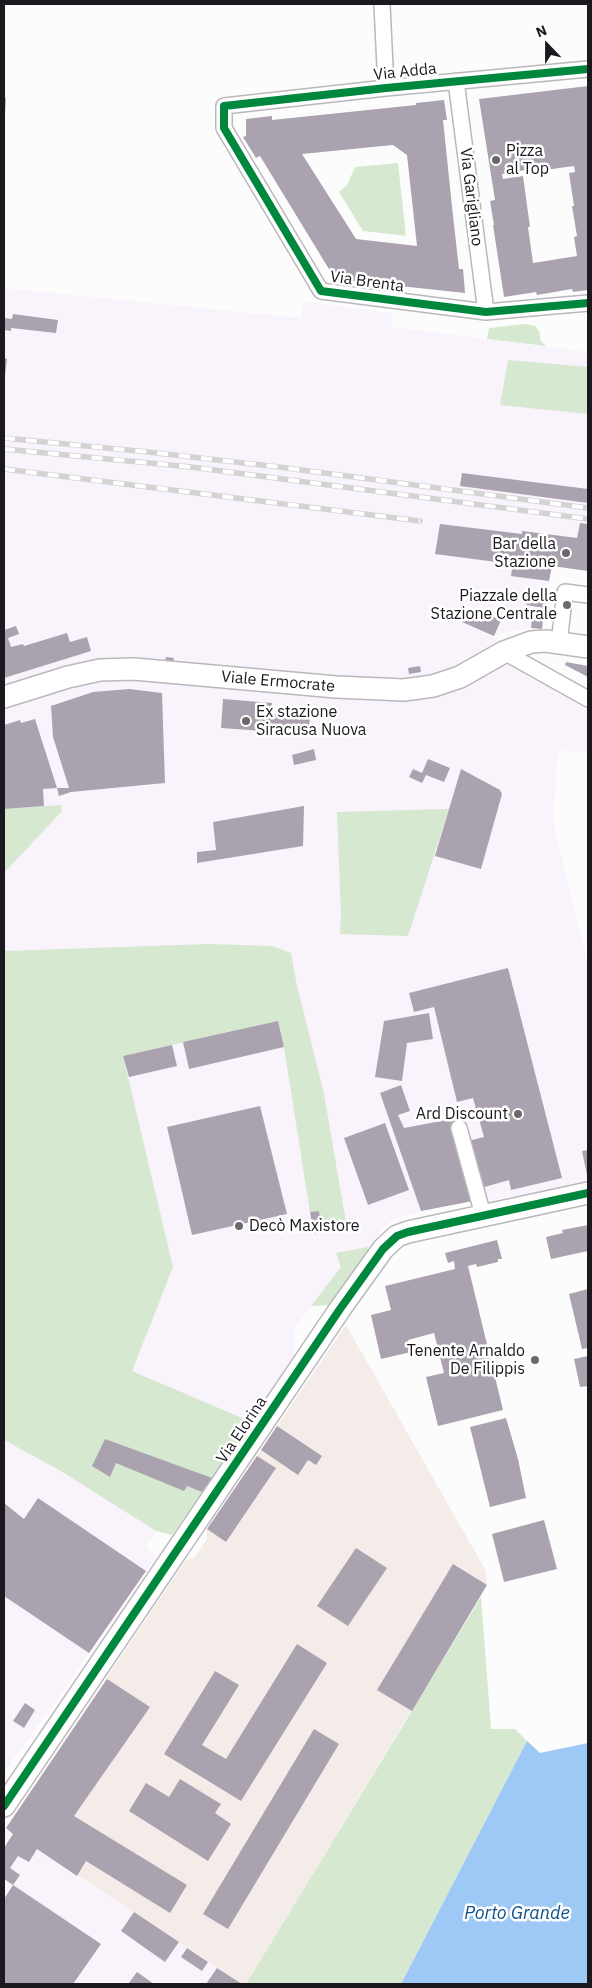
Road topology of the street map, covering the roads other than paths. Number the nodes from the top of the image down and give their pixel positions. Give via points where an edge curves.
1 (382, 4) edge
2 (588, 69) edge
3 (456, 81) junction
4 (386, 88) junction
5 (224, 106) joint
6 (588, 303) edge
7 (486, 312) junction
8 (588, 595) edge
9 (552, 642) junction
10 (588, 646) edge
11 (504, 652) junction
12 (539, 672) junction
13 (4, 697) edge
14 (588, 699) edge
15 (459, 1128) dead end
16 (588, 1193) edge
17 (483, 1215) junction
18 (4, 1806) edge

1 - 4 street
2 - 3 street, Via Adda
3 - 4 street, Via Adda
3 - 7 street, Via Garigliano
4 - 5 street, Via Adda
5 - 7 street, Via Brenta via 224,128 321,291
6 - 7 street, Via Brenta
8 - 9 street via 565,592
9 - 10 main road, Viale Ermocrate
9 - 11 main road, Viale Ermocrate via 530,642
9 - 12 street via 536,651 533,661
11 - 12 street
11 - 13 main road, Viale Ermocrate via 460,676 433,686 404,690 134,669 100,670
12 - 14 street
15 - 17 street
16 - 17 main road, Via Elorina
17 - 18 main road, Via Elorina via 396,1236 383,1249

